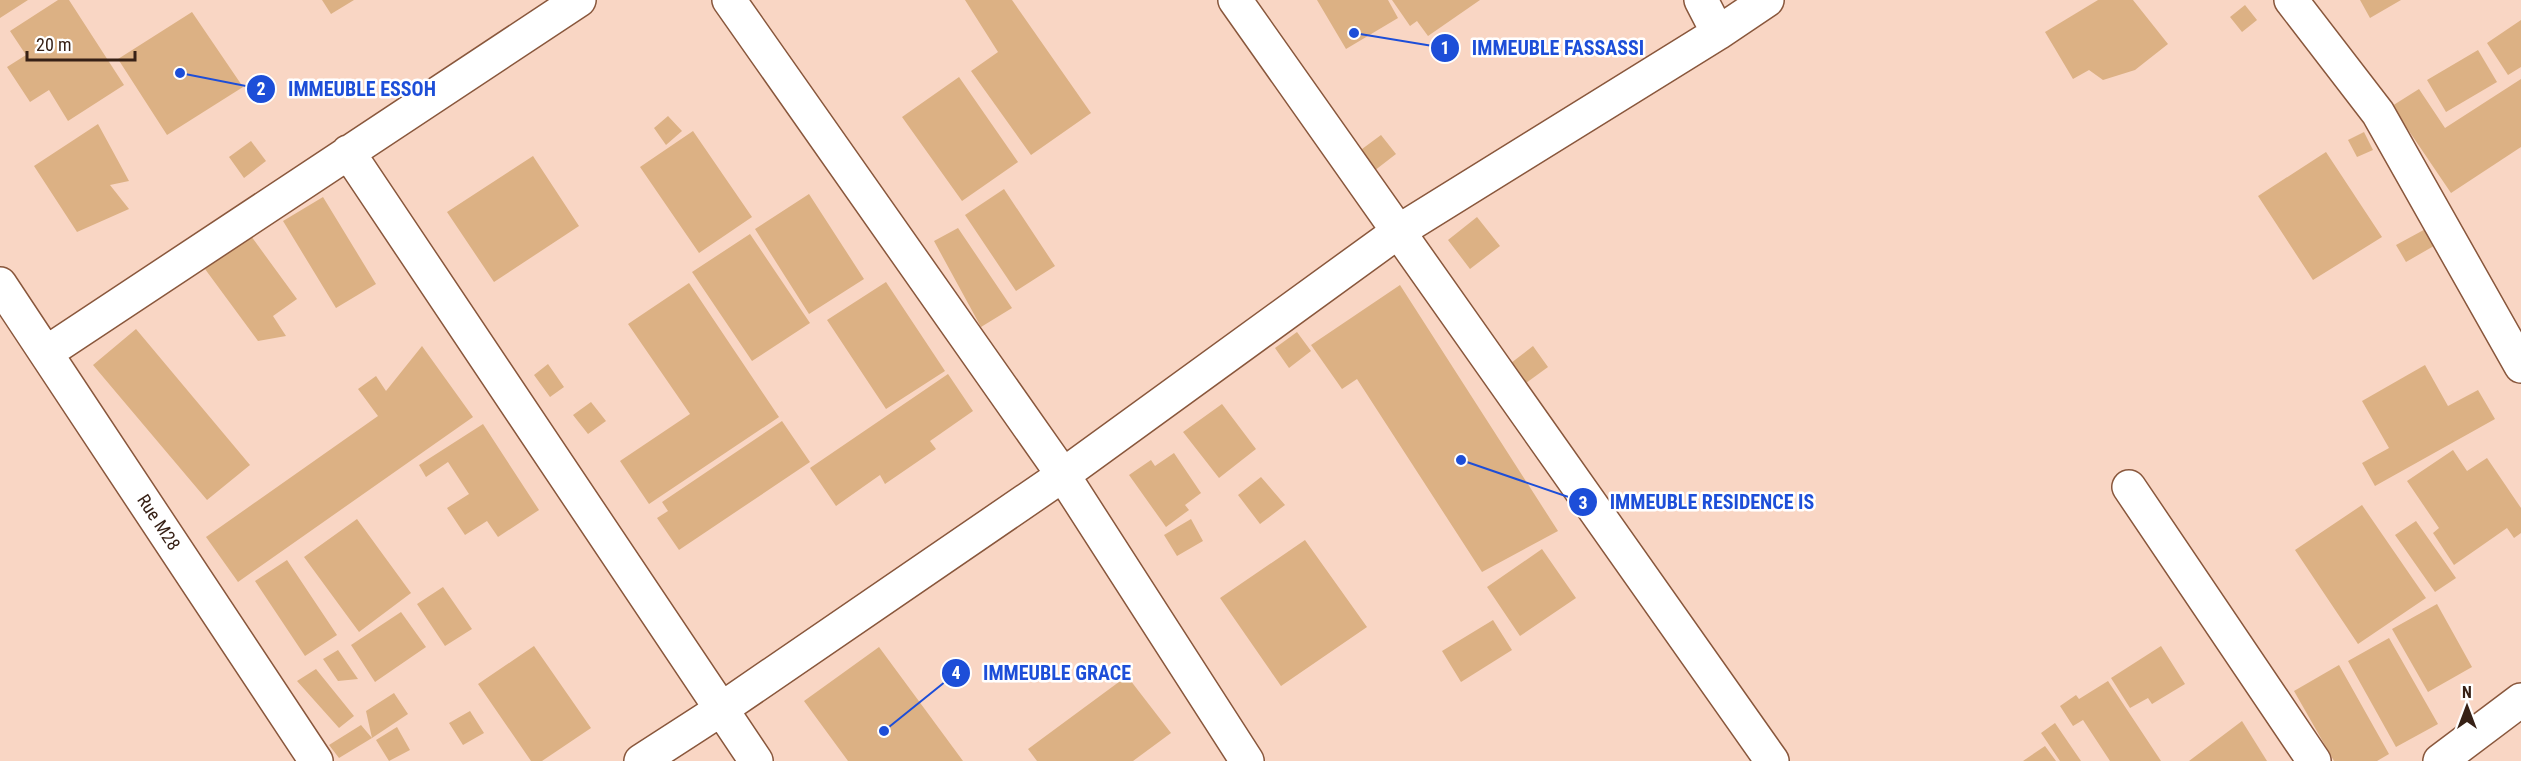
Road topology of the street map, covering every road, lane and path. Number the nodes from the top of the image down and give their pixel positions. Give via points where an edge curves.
1 (579, 0) edge
2 (729, 0) edge
3 (1234, 0) edge
4 (1701, 0) edge
5 (1767, 0) edge
6 (2291, 0) edge
7 (1718, 33) junction
8 (348, 152) junction
9 (1399, 231) junction
10 (0, 284) edge
11 (46, 353) junction
12 (2521, 366) edge
13 (1063, 475) junction
14 (2129, 487) dead end
15 (2521, 700) edge
16 (720, 710) junction
17 (1760, 755) edge
18 (316, 761) edge
19 (641, 761) edge
20 (756, 761) edge
21 (1247, 761) edge
22 (2314, 761) edge
23 (2440, 761) edge

1 - 8 street
2 - 13 street
3 - 9 street
4 - 7 street
5 - 7 street
6 - 12 street via 2378,114
7 - 9 street
8 - 11 street
8 - 16 street
9 - 13 street
9 - 17 street
10 - 11 street, Rue M28
11 - 18 street, Rue M28
13 - 16 street
13 - 21 street
14 - 22 street
15 - 23 street
16 - 19 street
16 - 20 street

